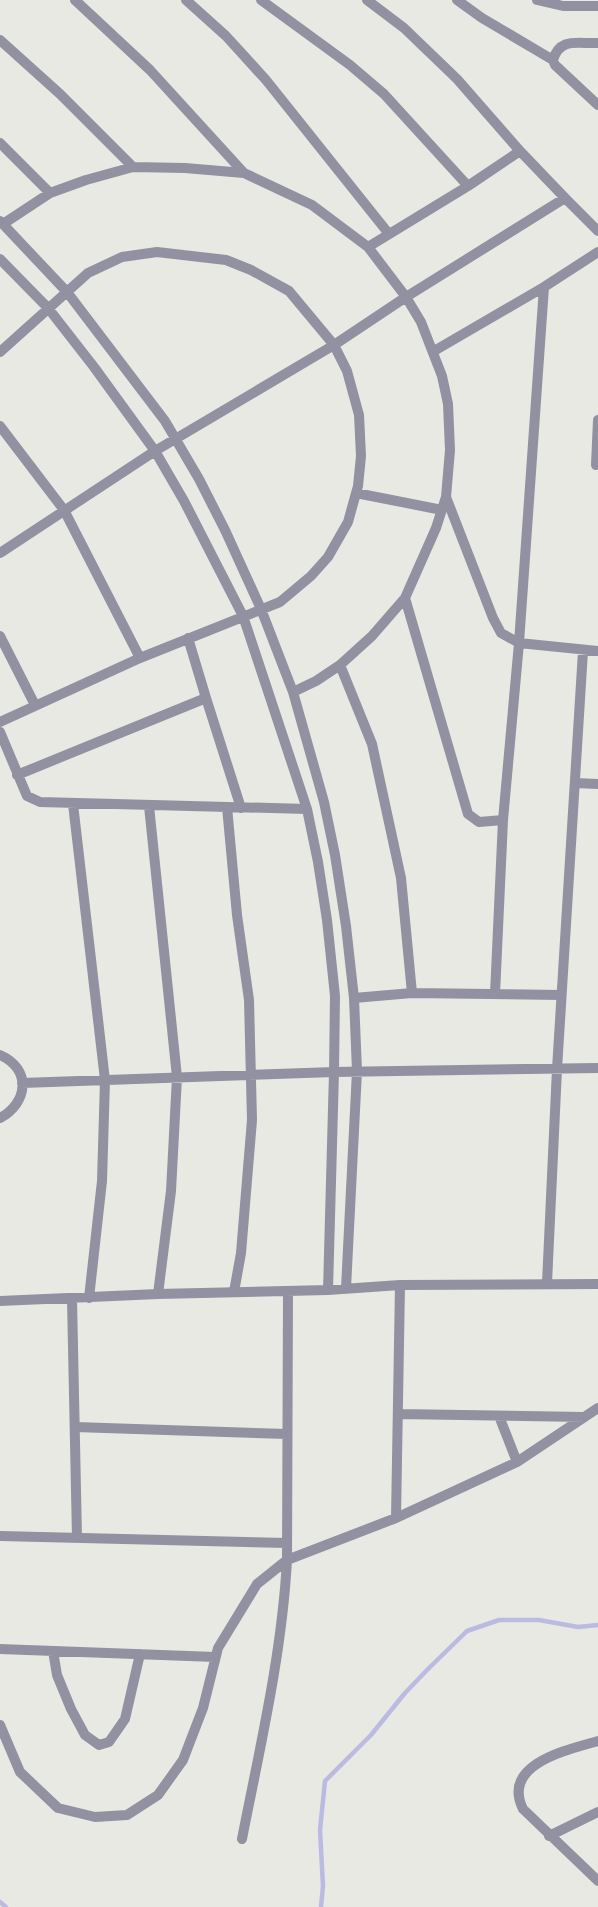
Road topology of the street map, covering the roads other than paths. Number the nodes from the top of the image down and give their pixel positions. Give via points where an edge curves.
1 (75, 0) edge
2 (186, 0) edge
3 (261, 0) edge
4 (367, 0) edge
5 (457, 0) edge
6 (537, 0) edge
7 (598, 6) edge
8 (0, 40) edge
9 (598, 43) edge
10 (552, 60) junction
11 (598, 105) edge
12 (0, 143) edge
13 (520, 151) junction
14 (133, 167) junction
15 (244, 173) junction
16 (468, 186) junction
17 (50, 193) junction
18 (565, 198) junction
19 (2, 223) edge
20 (598, 230) edge
21 (390, 234) junction
22 (368, 247) junction
23 (598, 252) edge
24 (0, 258) edge
25 (544, 287) junction
26 (67, 292) junction
27 (406, 297) junction
28 (48, 308) junction
29 (334, 345) junction
30 (2, 347) edge
31 (434, 351) junction
32 (598, 420) edge
33 (0, 426) edge
34 (175, 439) junction
35 (155, 451) junction
36 (596, 465) dead end
37 (356, 493) junction
38 (446, 497) junction
39 (64, 510) junction
40 (442, 510) junction
41 (0, 553) edge
42 (405, 598) junction
43 (262, 609) junction
44 (243, 616) junction
45 (0, 636) edge
46 (188, 638) junction
47 (519, 643) junction
48 (583, 651) junction
49 (598, 651) edge
50 (140, 658) junction
51 (340, 665) junction
52 (293, 692) junction
53 (206, 698) junction
54 (34, 705) junction
55 (0, 722) edge
56 (0, 732) edge
57 (17, 774) junction
58 (575, 783) junction
59 (598, 784) edge
60 (73, 804) junction
61 (148, 806) junction
62 (227, 807) junction
63 (240, 808) junction
64 (307, 809) junction
65 (503, 820) junction
66 (412, 993) junction
67 (495, 994) junction
68 (561, 995) junction
69 (354, 998) junction
70 (0, 1055) edge
71 (598, 1068) edge
72 (556, 1069) junction
73 (357, 1071) junction
74 (334, 1072) junction
75 (251, 1075) junction
76 (177, 1077) junction
77 (105, 1080) junction
78 (22, 1082) junction
79 (0, 1118) edge
80 (547, 1283) junction
81 (598, 1284) edge
82 (400, 1285) junction
83 (346, 1288) junction
84 (328, 1290) junction
85 (288, 1291) junction
86 (234, 1292) junction
87 (158, 1294) junction
88 (89, 1298) junction
89 (72, 1299) junction
90 (0, 1301) edge
91 (598, 1408) edge
92 (398, 1414) junction
93 (499, 1416) junction
94 (584, 1417) junction
95 (75, 1427) junction
96 (287, 1434) junction
97 (517, 1462) junction
98 (396, 1518) junction
99 (0, 1536) edge
100 (77, 1538) junction
101 (286, 1543) junction
102 (287, 1560) junction
103 (0, 1649) edge
104 (53, 1651) junction
105 (140, 1654) junction
106 (215, 1656) junction
107 (0, 1725) edge
108 (598, 1741) edge
109 (598, 1812) edge
110 (549, 1836) junction
111 (242, 1839) dead end
112 (598, 1881) edge

1 - 15 street via 150,70
2 - 21 street via 226,36 266,80
3 - 16 street via 350,65 384,94
4 - 13 street via 404,28 457,79
5 - 10 street
6 - 7 street via 563,6
8 - 14 street via 60,94
9 - 10 street via 564,44 558,47
10 - 11 street
12 - 17 street
13 - 16 street
13 - 18 street
14 - 15 street
14 - 17 street
15 - 22 street via 312,206
16 - 21 street
17 - 19 street
18 - 20 street
18 - 27 street
19 - 26 street
21 - 22 street
22 - 27 street
23 - 25 street
24 - 28 street
25 - 31 street
25 - 47 street
26 - 28 street
26 - 29 street via 88,273 122,257 157,252 226,260 251,270 289,291
26 - 34 street via 165,421
27 - 29 street
27 - 31 street via 422,322
28 - 30 street
28 - 35 street
29 - 34 street
29 - 37 street via 347,371 359,415 361,456
31 - 38 street via 448,404 450,450
32 - 36 street
33 - 39 street
34 - 35 street
34 - 43 street via 225,530
35 - 39 street
35 - 44 street via 184,501
37 - 40 street
37 - 43 street via 348,522 328,557 280,602
38 - 40 street
38 - 47 street via 497,627 507,637
39 - 41 street
39 - 50 street
40 - 42 street via 424,558
42 - 51 street via 372,636
42 - 65 street via 468,814 479,822
43 - 44 street
43 - 52 street
44 - 46 street
44 - 64 street
45 - 54 street
46 - 50 street
46 - 53 street
47 - 48 street
47 - 65 street
48 - 49 street
48 - 58 street
50 - 54 street
51 - 52 street
51 - 66 street via 372,744 401,878
52 - 69 street via 324,802 335,855
53 - 57 street
53 - 63 street
54 - 55 street
56 - 57 street
57 - 60 street via 27,796 31,799 48,804
58 - 59 street
58 - 68 street
60 - 61 street
60 - 77 street
61 - 62 street
61 - 76 street
62 - 63 street
62 - 75 street via 237,915 249,1000
63 - 64 street
64 - 74 street via 328,928 335,996
65 - 67 street
66 - 67 street
66 - 69 street
67 - 68 street
68 - 72 street
69 - 73 street
70 - 78 street via 14,1064 20,1072
71 - 72 street
72 - 73 street
72 - 80 street
73 - 74 street
73 - 83 street
74 - 75 street
74 - 84 street
75 - 76 street
75 - 86 street via 252,1120 241,1253
76 - 77 street
76 - 87 street via 171,1191
77 - 78 street
77 - 88 street via 102,1181
78 - 79 street via 22,1094 17,1104 10,1113
80 - 81 street
80 - 82 street
82 - 83 street
82 - 92 street
83 - 84 street
84 - 85 street
85 - 86 street
85 - 96 street
86 - 87 street
87 - 88 street
88 - 89 street
89 - 90 street
89 - 95 street
91 - 94 street
92 - 93 street
92 - 98 street
93 - 94 street
93 - 97 street
94 - 97 street
95 - 96 street
95 - 100 street
96 - 101 street
97 - 98 street
98 - 102 street
99 - 100 street
100 - 101 street
101 - 102 street
102 - 106 street via 257,1584
102 - 111 street via 277,1652
103 - 104 street
104 - 105 street
104 - 105 street via 57,1675 71,1710 85,1735 99,1745 109,1742 125,1719
105 - 106 street
106 - 107 street via 203,1708 183,1760 158,1795 127,1815 95,1817 58,1808 20,1772
108 - 110 street via 555,1755 522,1776 517,1792 519,1801 523,1809
109 - 110 street
110 - 112 street

